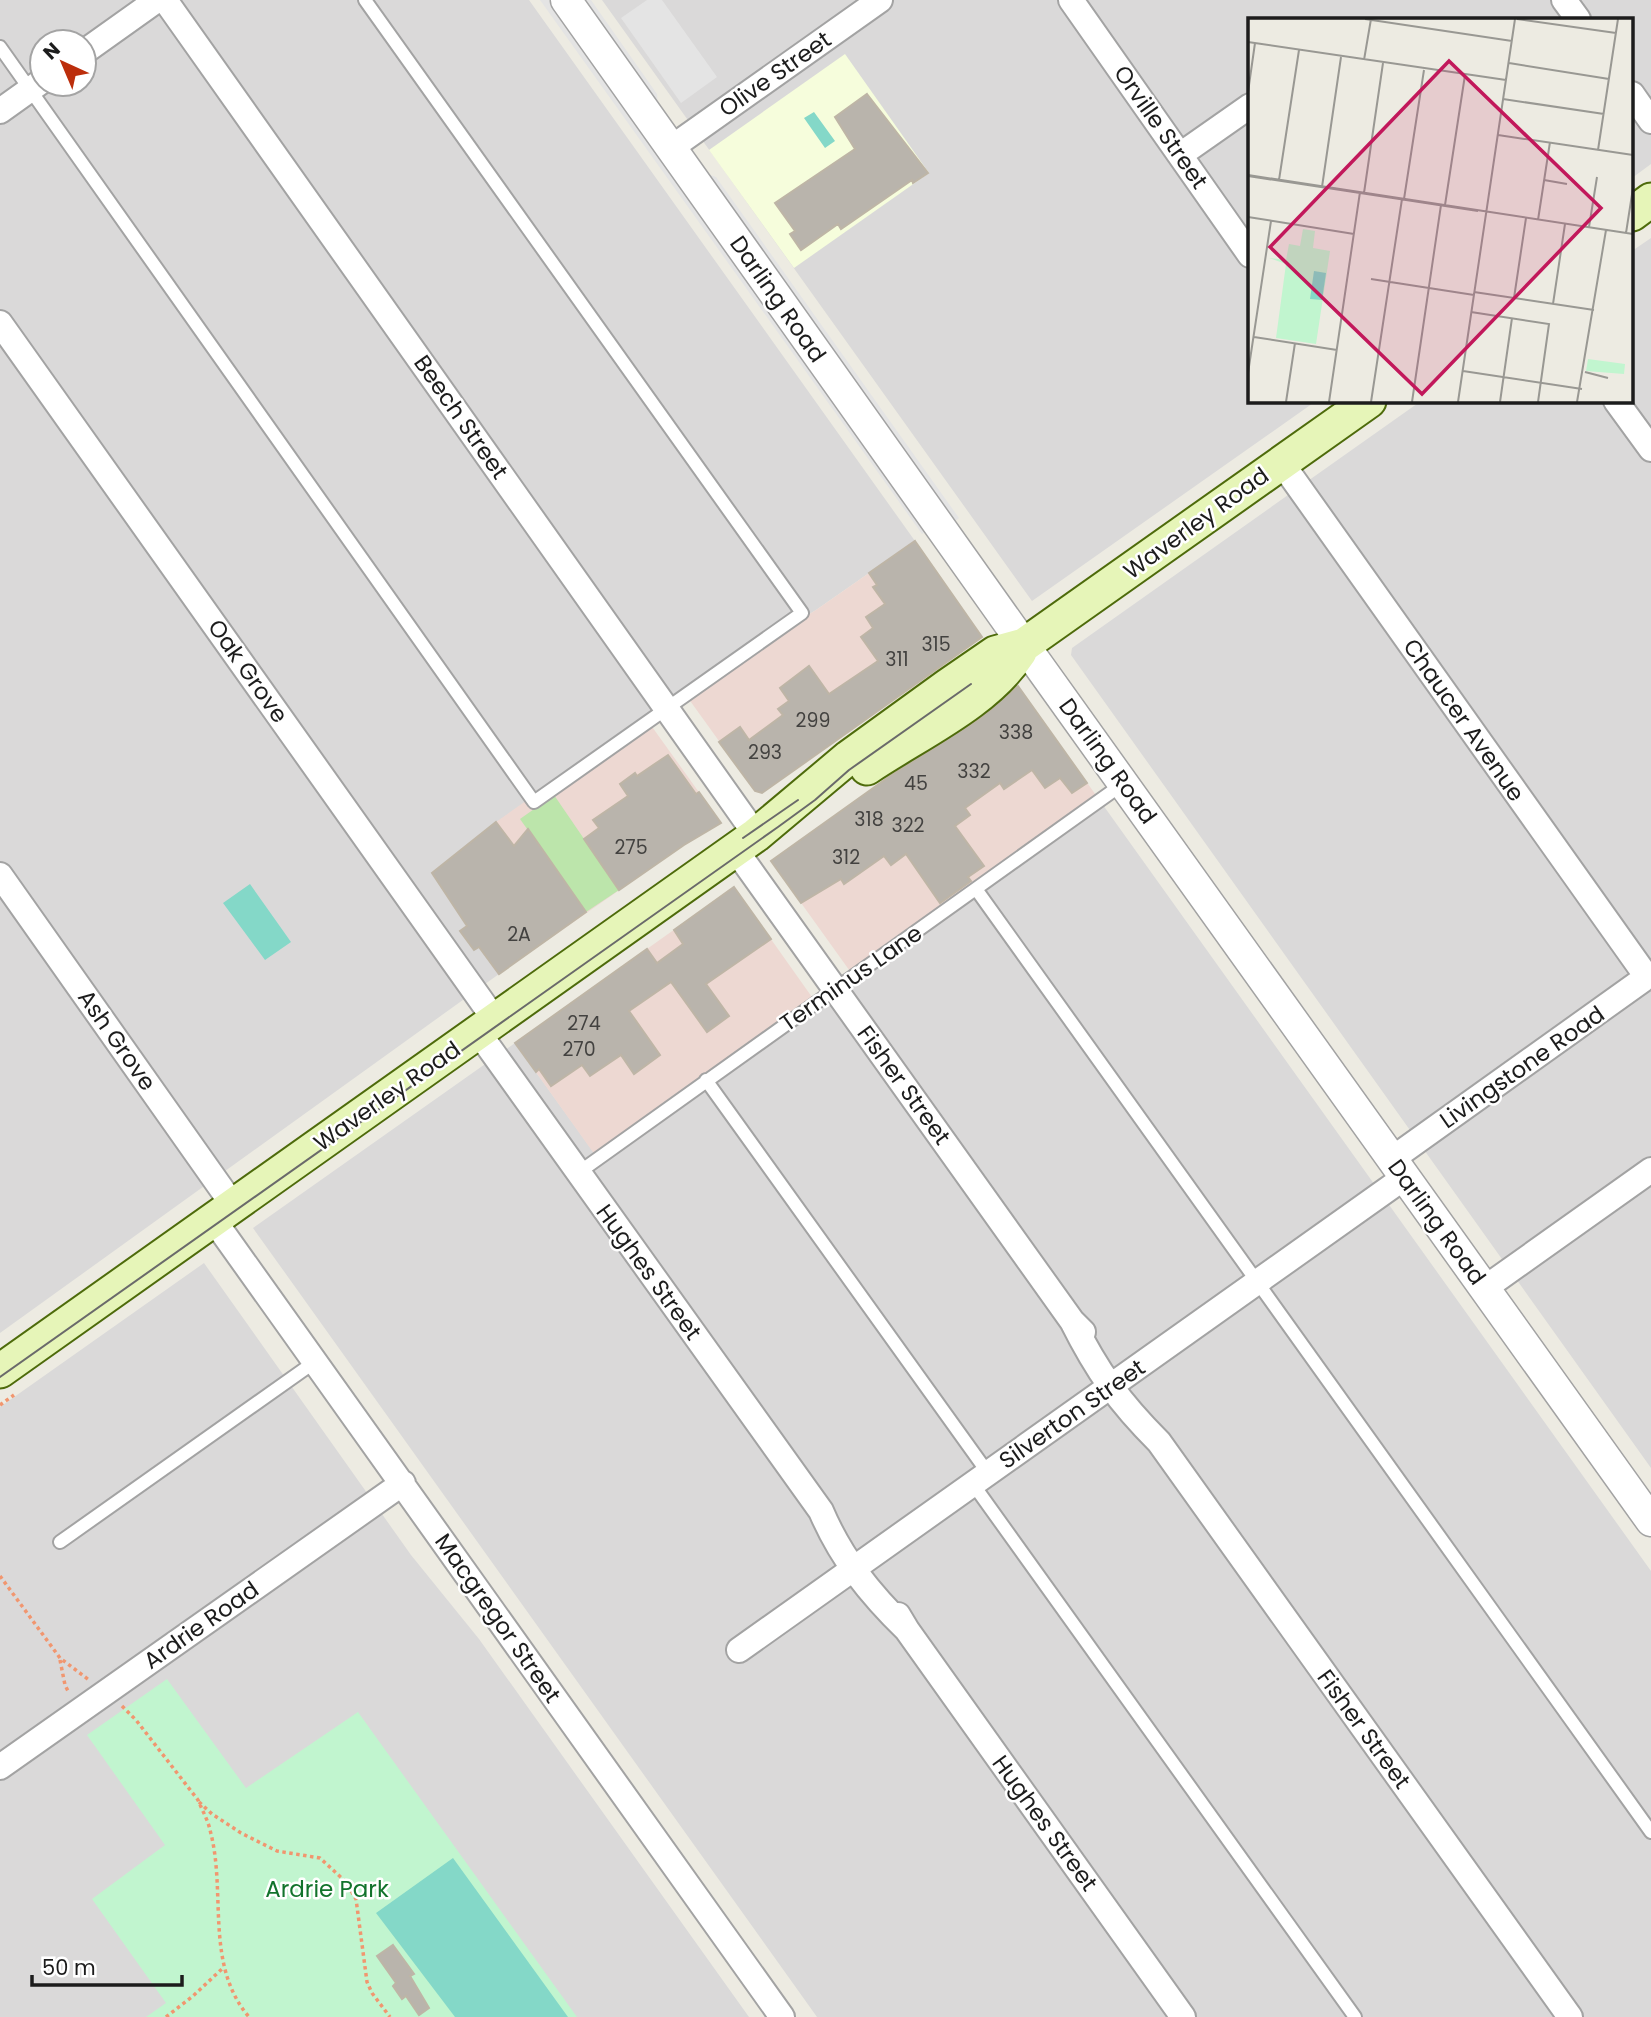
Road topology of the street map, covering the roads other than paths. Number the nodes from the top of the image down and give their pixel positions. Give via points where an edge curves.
1 (157, 0) edge
2 (165, 0) edge
3 (365, 0) edge
4 (566, 0) edge
5 (880, 0) edge
6 (1071, 0) edge
7 (1564, 0) edge
8 (1577, 18) edge
9 (98, 42) edge
10 (0, 47) edge
11 (28, 77) edge
12 (28, 91) edge
13 (1634, 97) edge
14 (45, 98) edge
15 (1248, 107) edge
16 (0, 111) edge
17 (1651, 121) edge
18 (671, 148) junction
19 (1180, 155) junction
20 (1651, 200) edge
21 (1634, 213) edge
22 (1248, 252) edge
23 (0, 323) edge
24 (1617, 402) edge
25 (1360, 403) edge
26 (1651, 449) edge
27 (1281, 462) junction
28 (1024, 645) junction
29 (667, 708) junction
30 (1124, 783) junction
31 (755, 836) junction
32 (0, 875) edge
33 (976, 889) junction
34 (1649, 976) edge
35 (836, 989) junction
36 (486, 1026) junction
37 (706, 1080) junction
38 (1399, 1168) junction
39 (1651, 1170) edge
40 (578, 1173) junction
41 (223, 1212) junction
42 (1257, 1283) junction
43 (1485, 1288) junction
44 (316, 1361) junction
45 (0, 1371) edge
46 (1116, 1383) junction
47 (981, 1479) junction
48 (403, 1483) junction
49 (1651, 1521) edge
50 (60, 1542) dead end
51 (859, 1565) junction
52 (739, 1650) dead end
53 (0, 1767) edge
54 (1651, 1832) edge
55 (782, 2017) edge
56 (1183, 2017) edge
57 (1355, 2017) edge
58 (1570, 2017) edge

1 - 9 street
2 - 29 street, Beech Street
3 - 29 lane via 802,613
4 - 18 street, Darling Road
5 - 18 street, Olive Street
6 - 19 street, Orville Street
7 - 8 street
10 - 11 lane
12 - 16 street
13 - 17 street
14 - 29 lane via 534,802
15 - 19 street
18 - 28 street, Darling Road
19 - 22 street, Orville Street
20 - 21 main road
23 - 36 street, Oak Grove
24 - 26 street
25 - 27 main road, Waverley Road
27 - 28 main road, Waverley Road
27 - 34 street, Chaucer Avenue
28 - 30 street, Darling Road
28 - 31 main road, Waverley Road via 995,653 967,672 849,757
29 - 31 street, Beech Street
30 - 33 lane, Terminus Lane
30 - 38 street, Darling Road
31 - 35 street, Fisher Street
31 - 36 main road, Waverley Road
32 - 41 street, Ash Grove
33 - 35 lane, Terminus Lane
33 - 42 lane
34 - 38 street, Livingstone Road
35 - 37 lane, Terminus Lane
35 - 46 street, Fisher Street via 1072,1321 1102,1352
36 - 40 street, Hughes Street
36 - 41 main road, Waverley Road
37 - 40 lane, Terminus Lane
37 - 47 lane
38 - 42 street, Silverton Street
38 - 43 street, Darling Road
39 - 43 street
40 - 51 street, Hughes Street via 821,1511 837,1524
41 - 44 street, Macgregor Street
41 - 45 main road, Waverley Road
42 - 46 street, Silverton Street
42 - 54 lane
43 - 49 street, Darling Road
44 - 48 street, Macgregor Street
44 - 50 lane
46 - 47 street, Silverton Street
46 - 58 street, Fisher Street via 1142,1407 1159,1442
47 - 51 street, Silverton Street
47 - 57 lane
48 - 53 street, Ardrie Road
48 - 55 street, Macgregor Street
51 - 52 street, Silverton Street
51 - 56 street, Hughes Street

